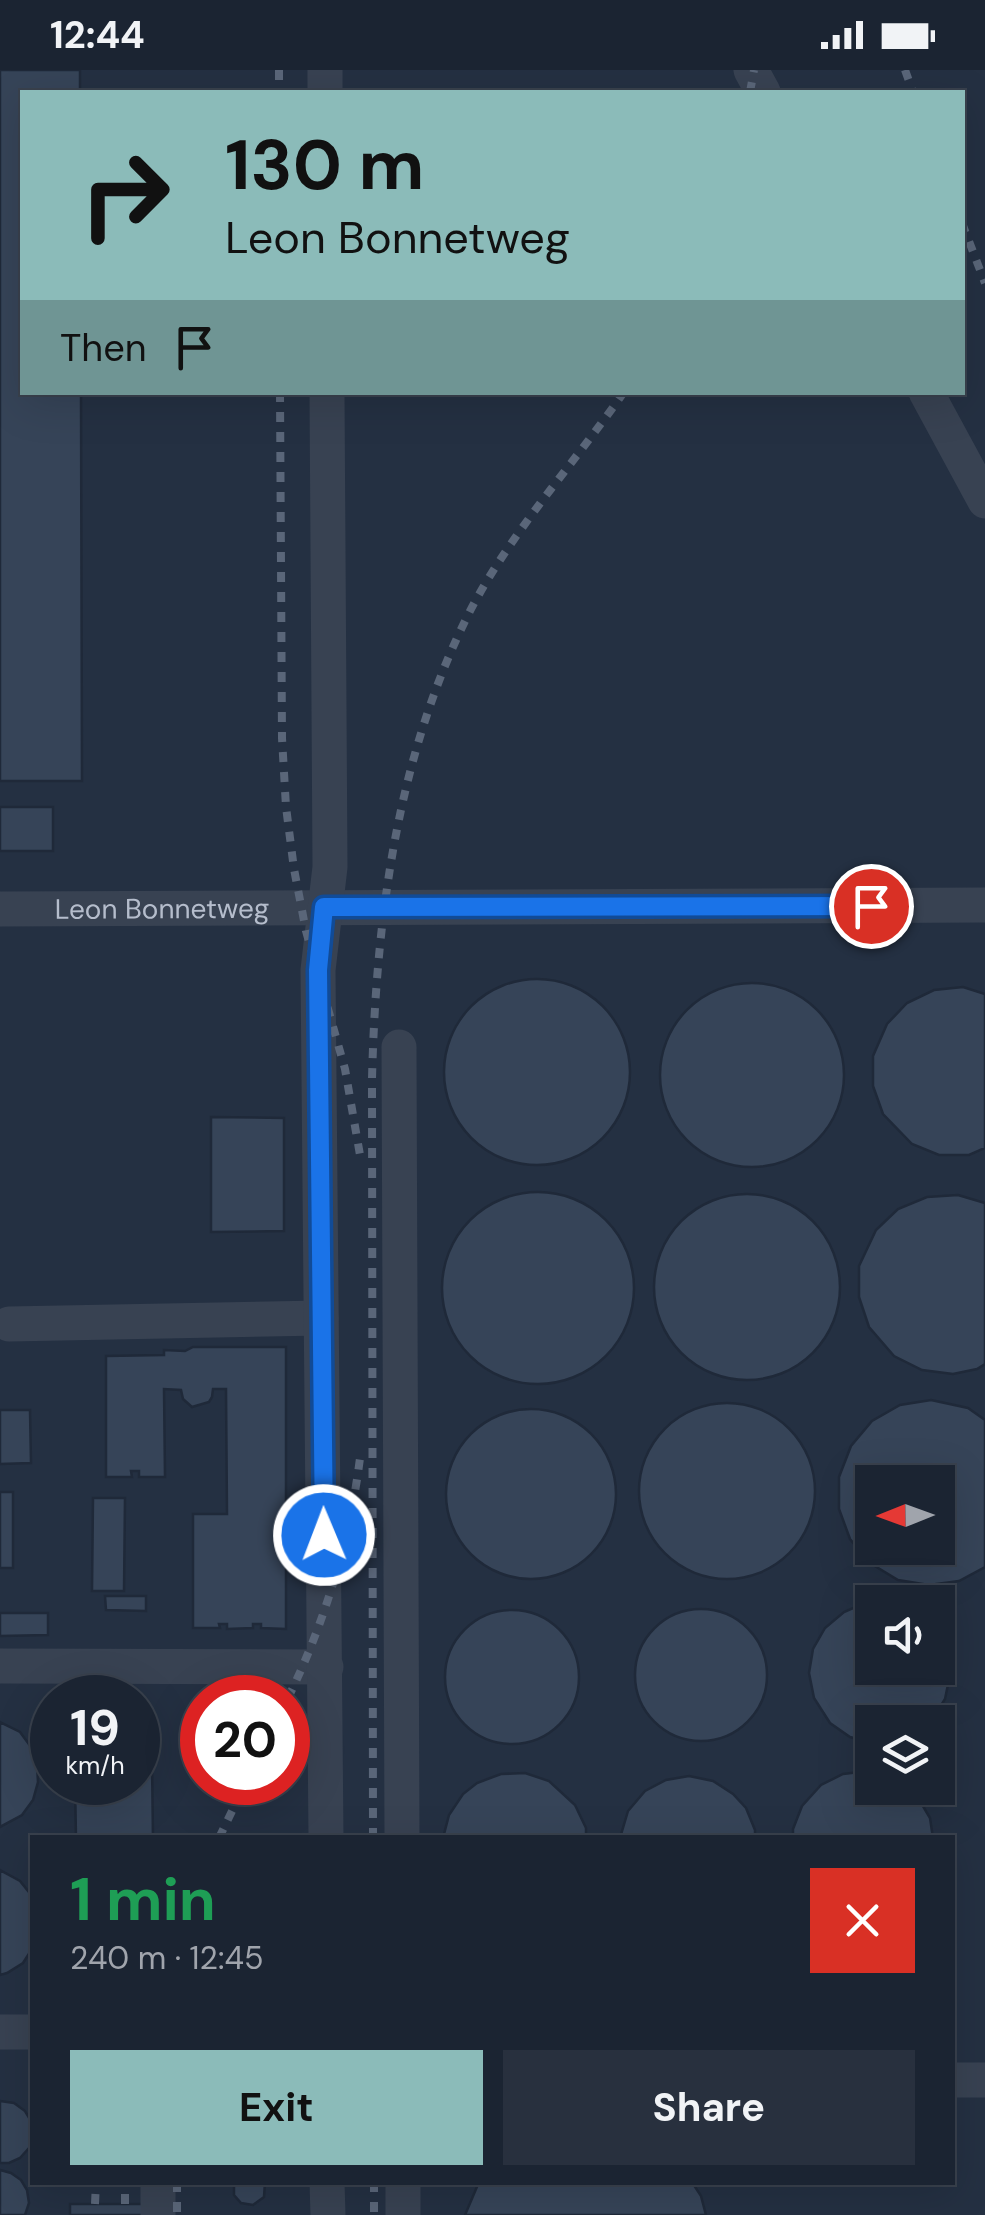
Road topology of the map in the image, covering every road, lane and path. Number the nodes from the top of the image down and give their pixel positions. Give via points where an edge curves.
1 (327, 395) edge
2 (928, 395) edge
3 (985, 501) edge
4 (985, 905) edge
5 (324, 907) junction
6 (0, 909) edge
7 (399, 1046) dead end
8 (322, 1318) junction
9 (9, 1324) dead end
10 (0, 1666) edge
11 (326, 1667) junction
12 (326, 1835) edge
13 (402, 1835) edge
14 (0, 2032) edge
15 (30, 2032) edge
16 (955, 2080) edge
17 (985, 2080) edge
18 (158, 2185) edge
19 (328, 2185) edge
20 (403, 2185) edge
21 (158, 2215) edge
22 (328, 2215) edge
23 (403, 2215) edge

1 - 5 street via 330,868
2 - 3 street
4 - 5 street, Leon Bonnetweg
5 - 6 street, Leon Bonnetweg
5 - 8 street via 318,970
7 - 13 street
8 - 9 street
8 - 11 street
10 - 11 street
11 - 12 street
14 - 15 street
16 - 17 street
18 - 21 street
19 - 22 street
20 - 23 street

